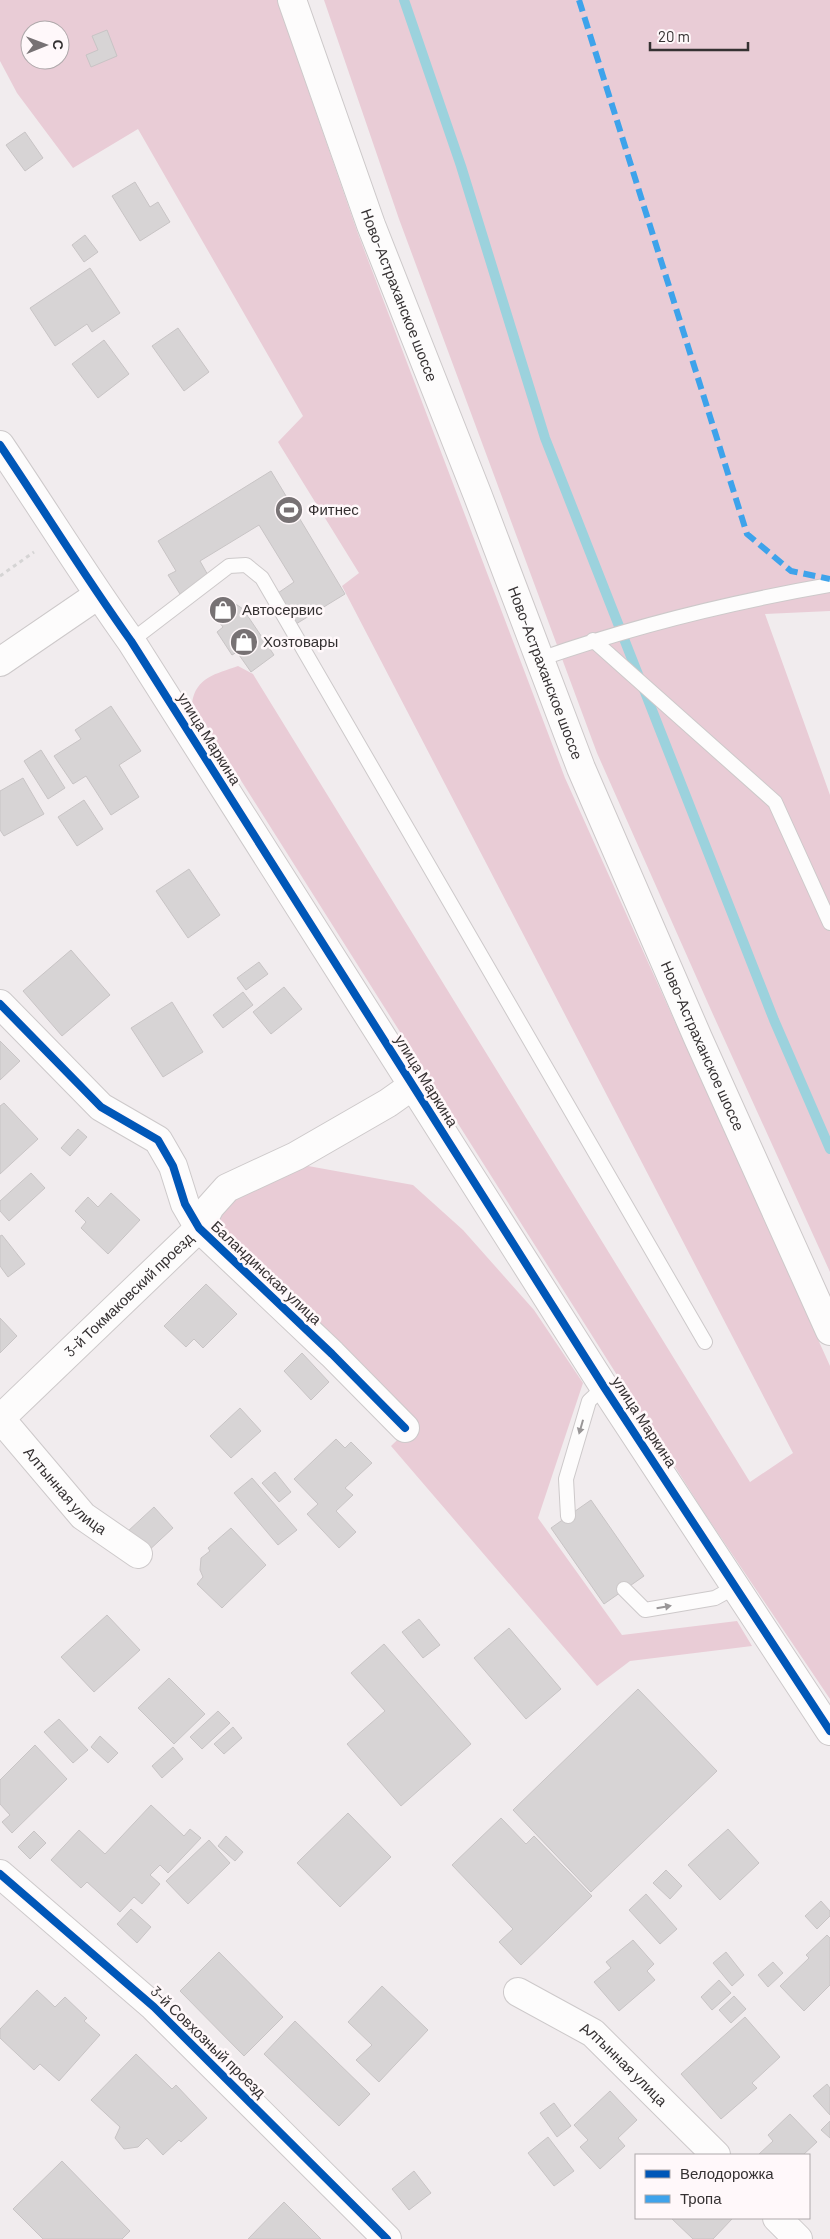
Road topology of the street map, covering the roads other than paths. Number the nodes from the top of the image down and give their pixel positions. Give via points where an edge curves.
1 (292, 0) edge
2 (0, 446) edge
3 (830, 585) edge
4 (98, 596) junction
5 (592, 640) junction
6 (131, 641) junction
7 (540, 658) junction
8 (0, 662) edge
9 (830, 923) edge
10 (0, 1004) edge
11 (412, 1086) junction
12 (199, 1228) junction
13 (830, 1331) edge
14 (704, 1342) dead end
15 (604, 1387) junction
16 (0, 1419) edge
17 (405, 1428) dead end
18 (568, 1516) dead end
19 (138, 1554) dead end
20 (735, 1587) junction
21 (624, 1590) dead end
22 (830, 1731) edge
23 (0, 1874) edge
24 (518, 1992) dead end
25 (715, 2154) edge
26 (778, 2219) edge
27 (387, 2239) edge
28 (798, 2239) edge

1 - 7 street, Ново-Астраханское шоссе via 371,225
2 - 4 street, улица Маркина
3 - 5 lane via 759,597
4 - 6 street, улица Маркина
4 - 8 street
5 - 7 lane
5 - 9 lane via 775,802
6 - 11 street, улица Маркина
6 - 14 lane via 229,566 246,566 262,578
7 - 13 street, Ново-Астраханское шоссе via 581,768
10 - 12 street, Баландинская улица via 101,1107 158,1140 173,1166 185,1204
11 - 12 street, 3-й Токмаковский проезд via 296,1156 227,1188 210,1207
11 - 15 street, улица Маркина
12 - 16 street, 3-й Токмаковский проезд
12 - 17 street, Баландинская улица
15 -> 18 lane via 589,1401 566,1479
15 - 20 street, улица Маркина
16 - 19 street, Алтынная улица via 83,1516
21 -> 20 lane via 645,1610 715,1598
20 - 22 street, улица Маркина
23 - 27 street, 3-й Совхозный проезд via 154,2007
24 - 25 street, Алтынная улица via 594,2032
26 - 28 street

